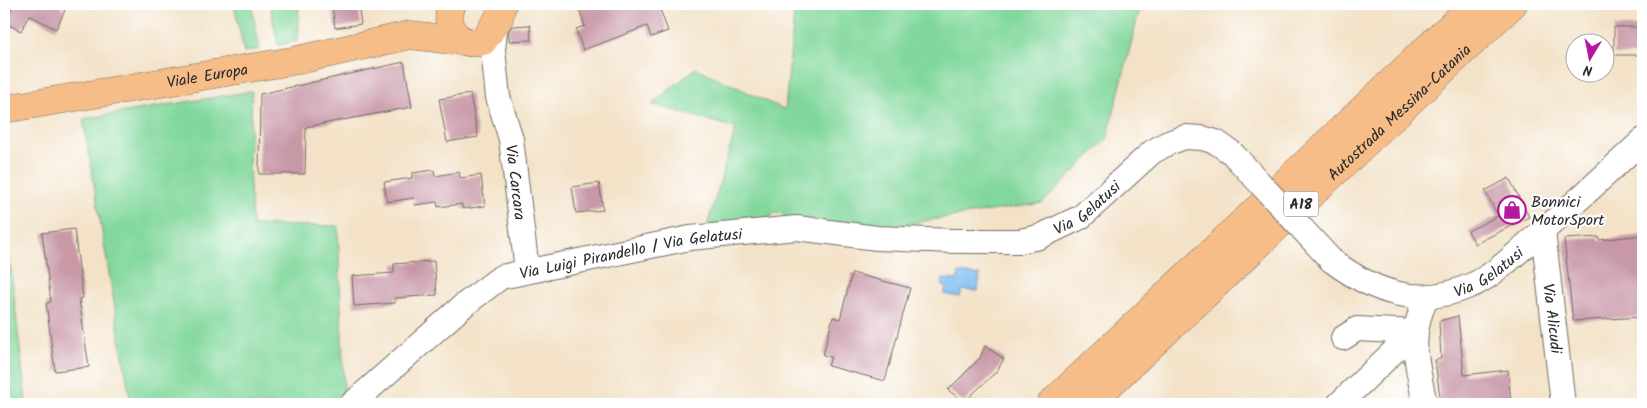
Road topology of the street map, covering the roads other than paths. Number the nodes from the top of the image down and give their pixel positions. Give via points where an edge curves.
1 (524, 4) edge
2 (1474, 4) edge
3 (1493, 4) edge
4 (1513, 4) edge
5 (451, 5) edge
6 (499, 15) edge
7 (410, 35) junction
8 (463, 41) junction
9 (498, 97) junction
10 (4, 109) edge
11 (1643, 140) edge
12 (1544, 231) junction
13 (954, 241) joint
14 (527, 270) junction
15 (1427, 297) junction
16 (1414, 332) junction
17 (1344, 338) dead end
18 (352, 404) edge
19 (1051, 404) edge
20 (1070, 404) edge
21 (1090, 404) edge
22 (1339, 404) edge
23 (1425, 404) edge
24 (1563, 404) edge

1 - 6 main road
2 - 19 main road, Autostrada Messina-Catania / A18
3 - 20 main road
4 - 21 main road, Autostrada Messina-Catania / A18
5 - 7 main road
5 - 8 main road via 449,23 452,32
6 - 8 main road via 483,41
6 - 9 street via 492,49
7 - 8 main road
7 - 10 main road, Viale Europa via 298,60
8 - 9 street
9 - 14 street, Via Carcara via 511,139
11 - 12 street, Via Gelatusi
12 - 15 street, Via Gelatusi via 1474,284
12 - 24 street, Via Alicudi
13 - 14 street, Via Luigi Pirandello / Via Gelatusi via 877,238 797,228 690,238
13 - 15 street, Via Gelatusi, bridge via 1039,238 1080,217 1152,152 1185,137 1202,138 1216,142 1232,153 1331,260 1357,280 1384,291
14 - 18 street, Via Luigi Pirandello / Via Gelatusi via 501,277 464,305
15 - 16 street
16 - 17 street via 1357,328
16 - 22 street
16 - 23 street

